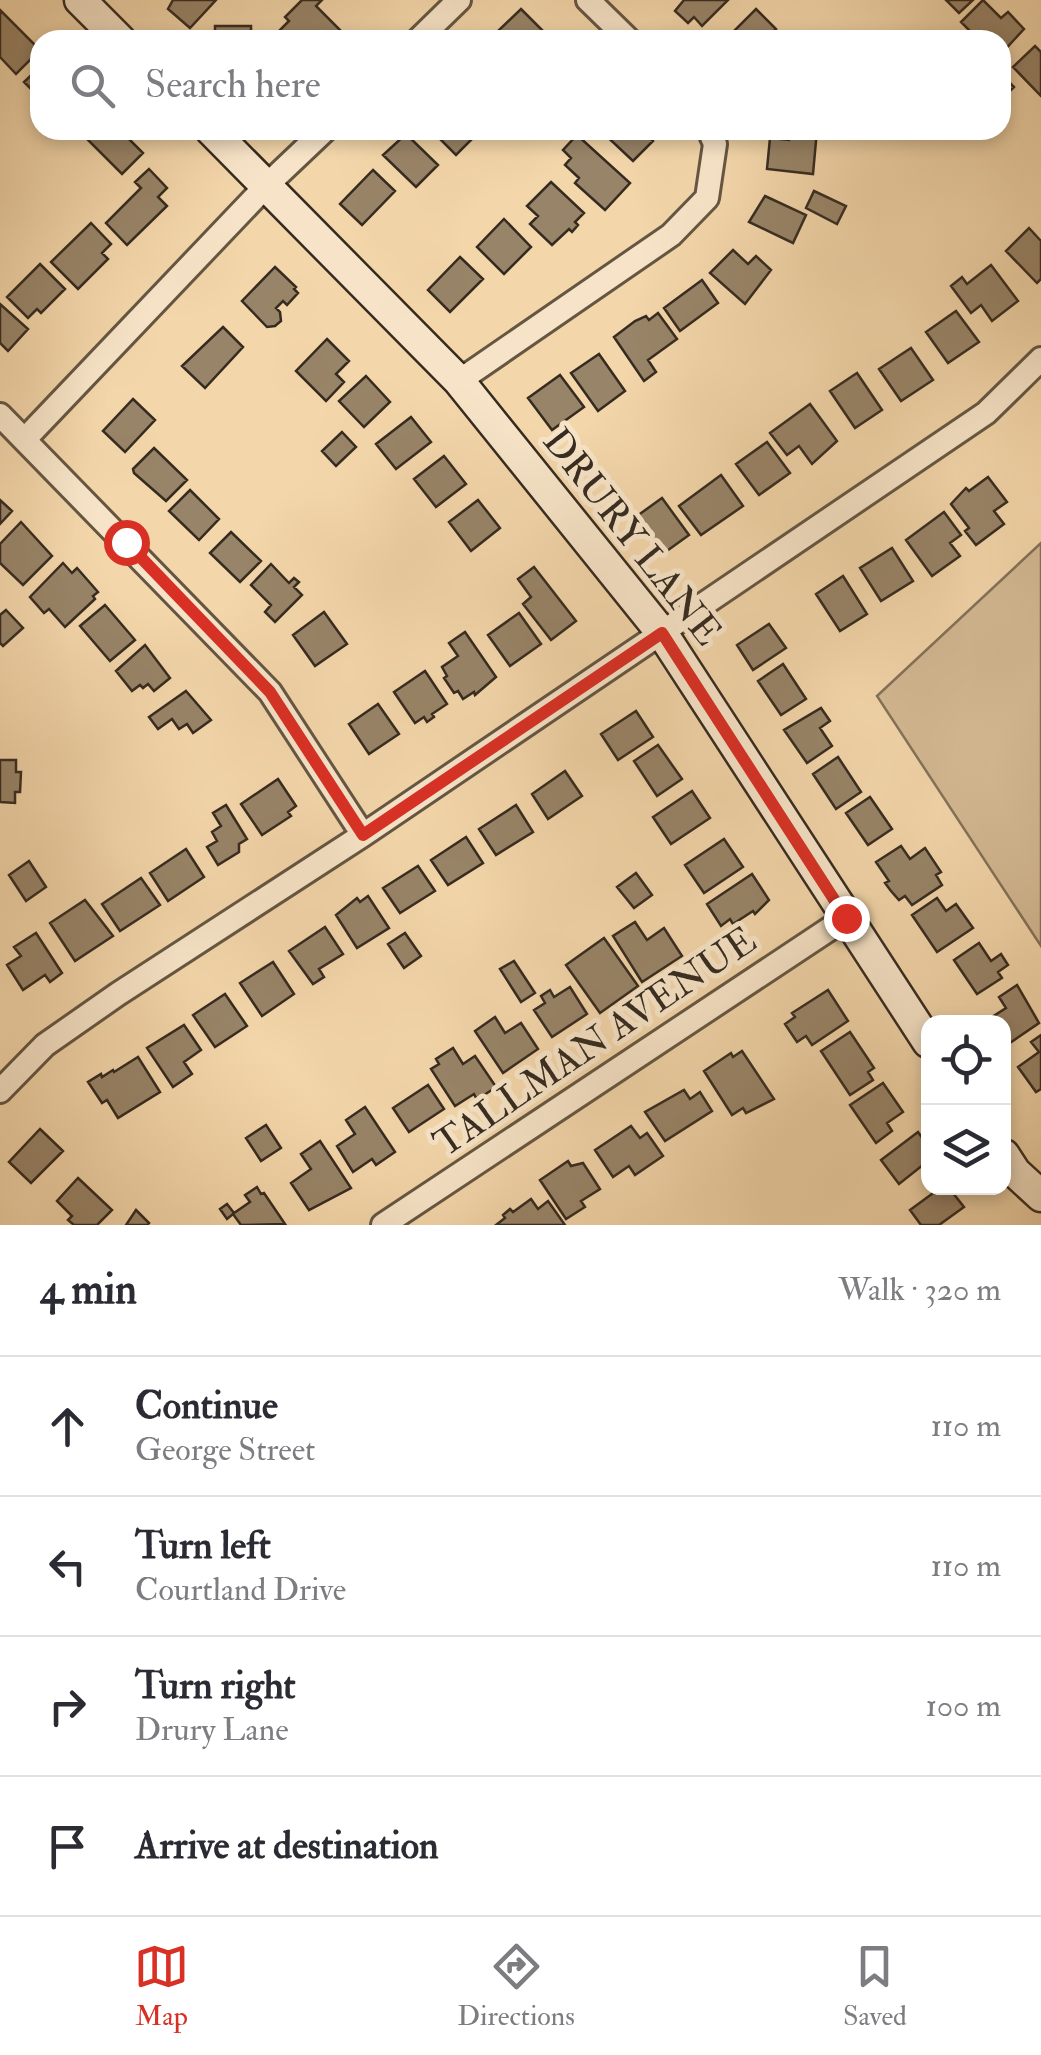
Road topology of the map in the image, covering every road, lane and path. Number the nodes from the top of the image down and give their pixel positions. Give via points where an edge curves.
1 (80, 0) edge
2 (459, 0) edge
3 (588, 0) edge
4 (110, 30) edge
5 (428, 30) edge
6 (619, 30) edge
7 (221, 140) edge
8 (314, 140) edge
9 (713, 140) edge
10 (267, 186) junction
11 (1041, 360) edge
12 (460, 381) junction
13 (0, 415) edge
14 (26, 438) junction
15 (662, 633) junction
16 (363, 835) junction
17 (846, 918) junction
18 (921, 1031) edge
19 (0, 1091) edge
20 (1011, 1166) edge
21 (1041, 1196) edge
22 (383, 1225) edge

1 - 4 street
2 - 5 street
3 - 6 street
7 - 10 street, DRURY LANE
8 - 10 street
9 - 12 street via 707,198 670,235
10 - 12 street, DRURY LANE
10 - 14 street
11 - 15 street via 986,413
12 - 15 street, DRURY LANE
13 - 14 street
14 - 16 street via 270,692
15 - 16 street
15 - 17 street, DRURY LANE
16 - 19 street via 44,1044
17 - 18 street, DRURY LANE
17 - 22 street, TALLMAN AVENUE
20 - 21 street

